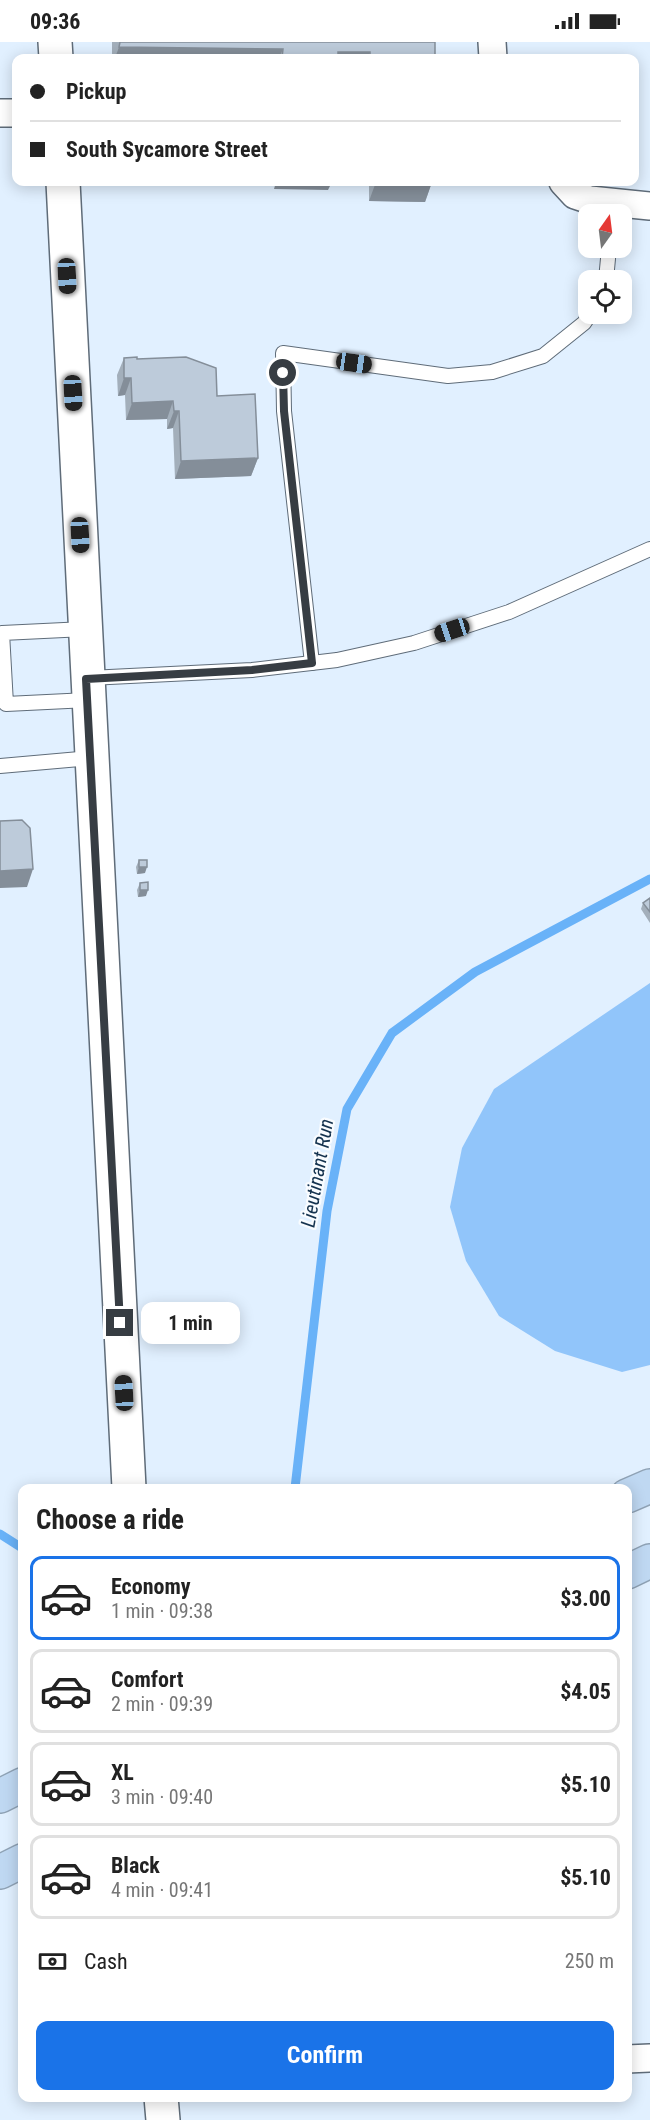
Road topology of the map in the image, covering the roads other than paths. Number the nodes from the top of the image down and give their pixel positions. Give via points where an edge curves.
1 (63, 186) edge
2 (567, 186) edge
3 (601, 204) edge
4 (650, 206) edge
5 (632, 207) edge
6 (583, 324) edge
7 (650, 549) edge
8 (85, 629) junction
9 (312, 663) junction
10 (87, 690) junction
11 (90, 758) junction
12 (0, 766) edge
13 (129, 1484) edge
14 (650, 1486) edge
15 (632, 1494) edge
16 (650, 1561) edge
17 (632, 1570) edge
18 (18, 1787) edge
19 (0, 1796) edge
20 (18, 1863) edge
21 (0, 1872) edge
22 (650, 2058) edge
23 (632, 2059) edge
24 (161, 2102) edge
25 (163, 2120) edge

1 - 8 main road
2 - 3 street via 575,195
4 - 5 street
6 - 9 lane via 543,356 492,372 448,376 283,353 284,411
7 - 9 lane via 509,612 414,643
8 - 10 main road
8 - 10 lane via 2,633 6,704
9 - 10 lane
10 - 11 main road
11 - 12 lane
11 - 13 main road
14 - 15 highway
16 - 17 highway
18 - 19 highway
20 - 21 highway
22 - 23 street
24 - 25 main road

